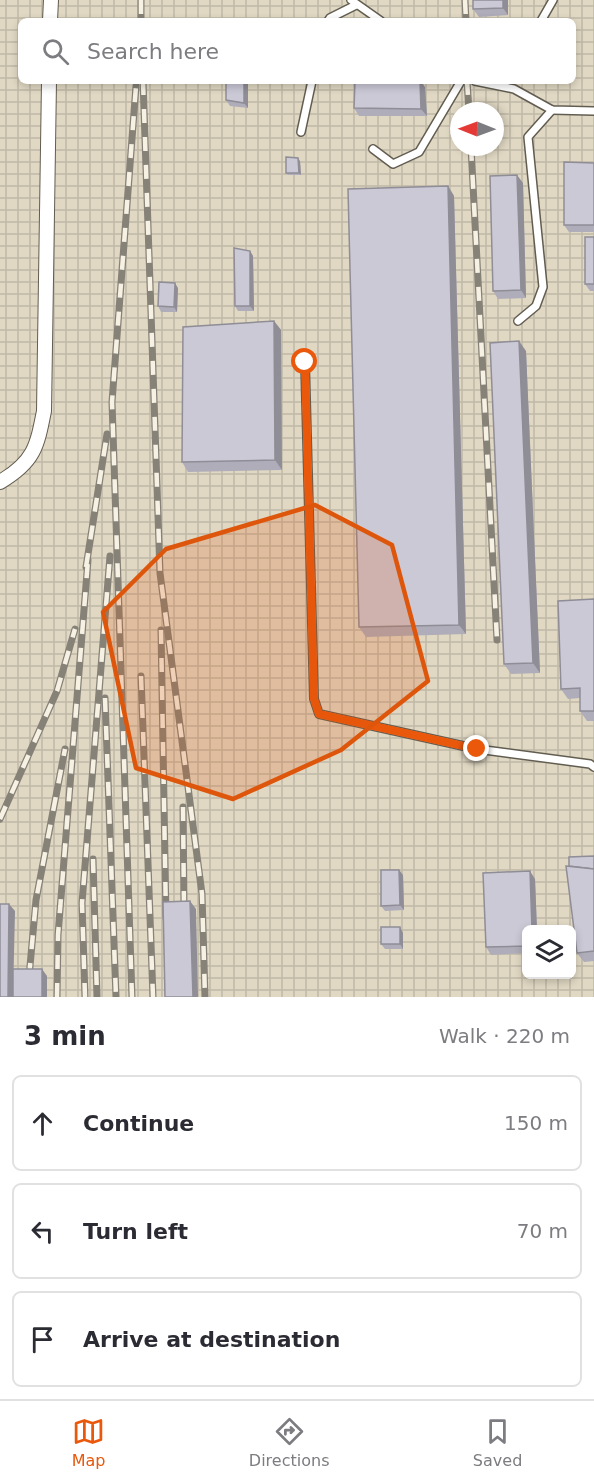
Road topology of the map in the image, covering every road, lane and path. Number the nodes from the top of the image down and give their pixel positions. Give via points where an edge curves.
1 (51, 0) edge
2 (553, 0) edge
3 (354, 2) edge
4 (50, 18) edge
5 (330, 18) edge
6 (377, 18) edge
7 (543, 18) edge
8 (49, 84) edge
9 (311, 84) edge
10 (459, 84) edge
11 (515, 85) edge
12 (552, 110) junction
13 (594, 111) edge
14 (301, 132) dead end
15 (373, 149) dead end
16 (518, 321) dead end
17 (305, 362) dead end
18 (0, 482) edge
19 (594, 767) edge

1 - 4 street
2 - 7 lane
3 - 5 lane
3 - 6 lane
8 - 18 street via 44,411 37,444 14,474
9 - 14 lane
10 - 15 lane via 419,152 393,164
11 - 12 lane
12 - 13 lane
12 - 16 lane via 528,137 543,287 536,306
17 - 19 lane via 314,699 319,714 477,749

